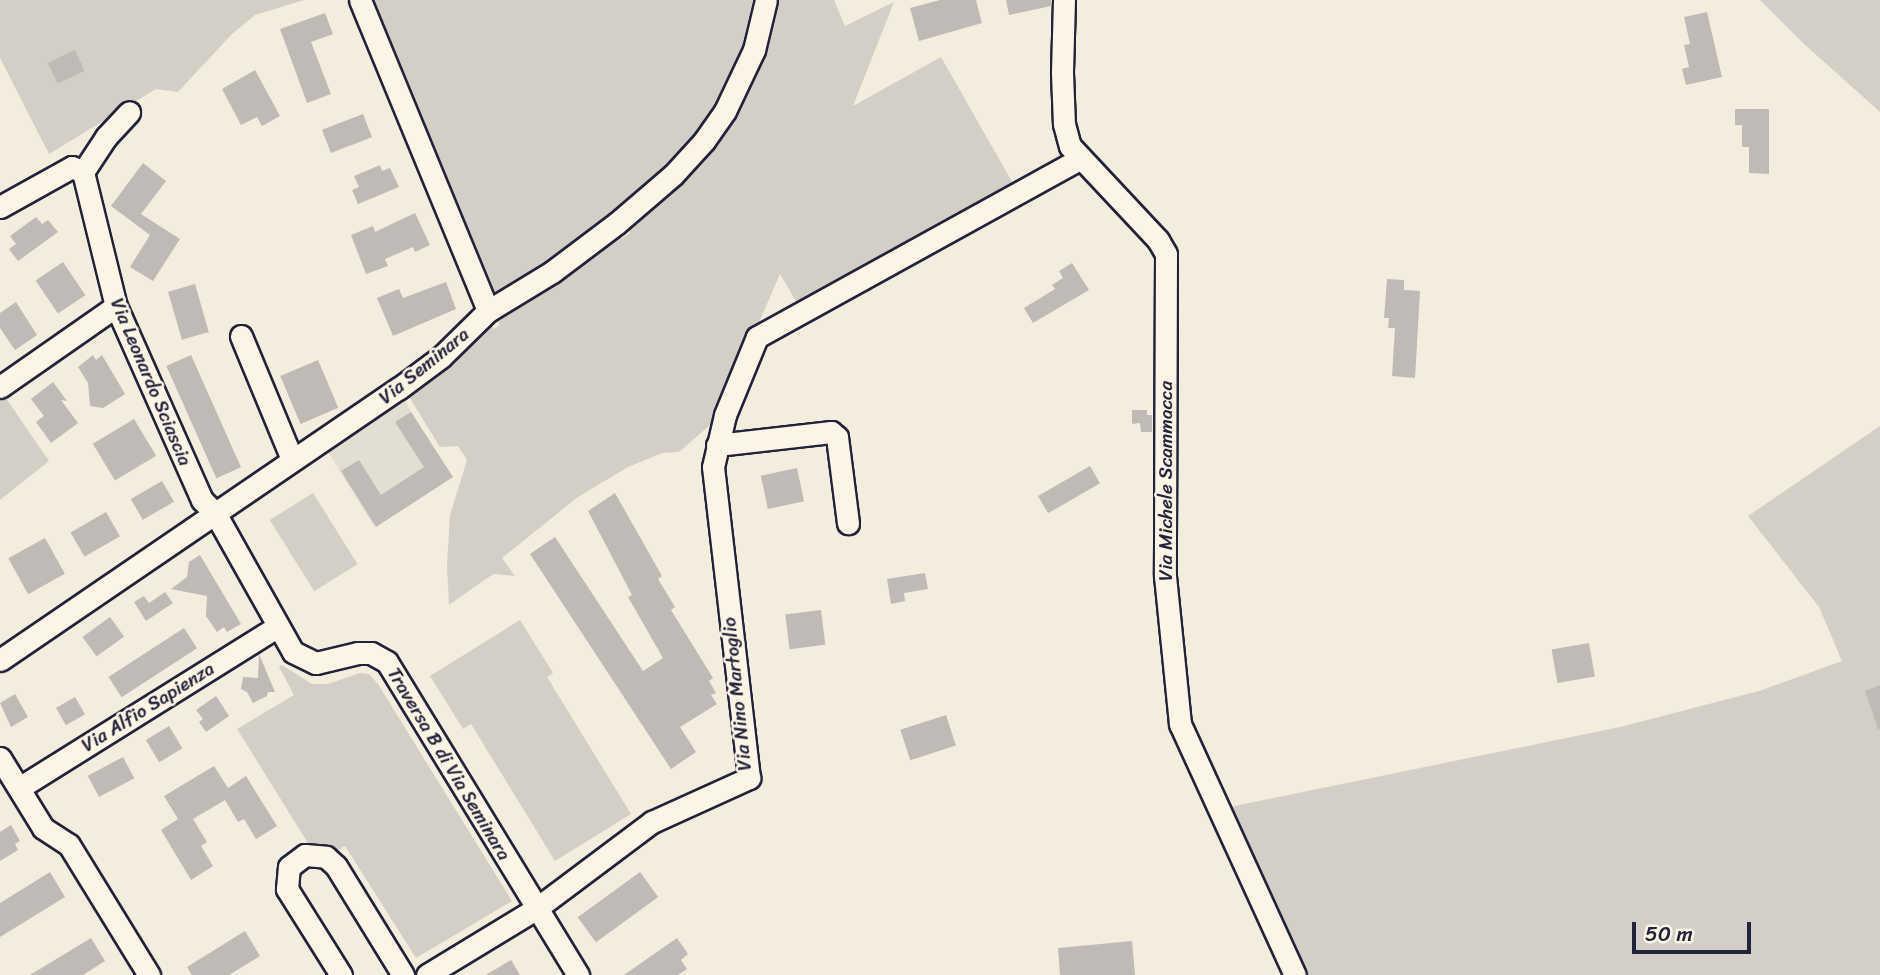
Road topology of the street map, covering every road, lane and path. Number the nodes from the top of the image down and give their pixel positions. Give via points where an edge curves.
1 (360, 0) edge
2 (766, 0) edge
3 (1064, 0) edge
4 (129, 112) dead end
5 (1079, 159) junction
6 (83, 172) junction
7 (0, 207) edge
8 (116, 306) junction
9 (488, 311) junction
10 (241, 336) dead end
11 (0, 387) edge
12 (717, 445) junction
13 (292, 460) junction
14 (215, 513) junction
15 (848, 523) dead end
16 (278, 626) junction
17 (0, 660) edge
18 (0, 758) edge
19 (19, 788) junction
20 (537, 908) junction
21 (149, 975) edge
22 (341, 975) edge
23 (403, 975) edge
24 (427, 975) edge
25 (578, 975) edge
26 (1295, 975) edge

1 - 9 street
2 - 9 street, Via Seminara via 754,50 725,111 704,141 617,223 552,272
3 - 5 street, Via Michele Scammacca via 1064,124
4 - 6 street
5 - 12 street via 757,337
5 - 26 street, Via Michele Scammacca via 1158,240 1166,254 1166,576 1180,724
6 - 7 street via 72,167
6 - 8 street, Via Leonardo Sciascia
8 - 11 street
8 - 14 street, Via Leonardo Sciascia via 202,500
9 - 13 street, Via Seminara via 419,373
10 - 13 street
12 - 15 street via 831,432 837,438
12 - 20 street, Via Nino Martoglio via 712,467 749,778 652,822
13 - 14 street, Via Seminara
14 - 16 street, Traversa B di Via Seminara
14 - 17 street, Via Seminara
16 - 19 street, Via Alfio Sapienza
16 - 20 street, Traversa B di Via Seminara via 293,652 303,659 328,662 371,653 387,662
18 - 19 street
19 - 21 street via 43,828 69,845
20 - 24 street, Via Nino Martoglio
20 - 25 street
22 - 23 street via 287,889 289,867 305,855 326,857 335,866

